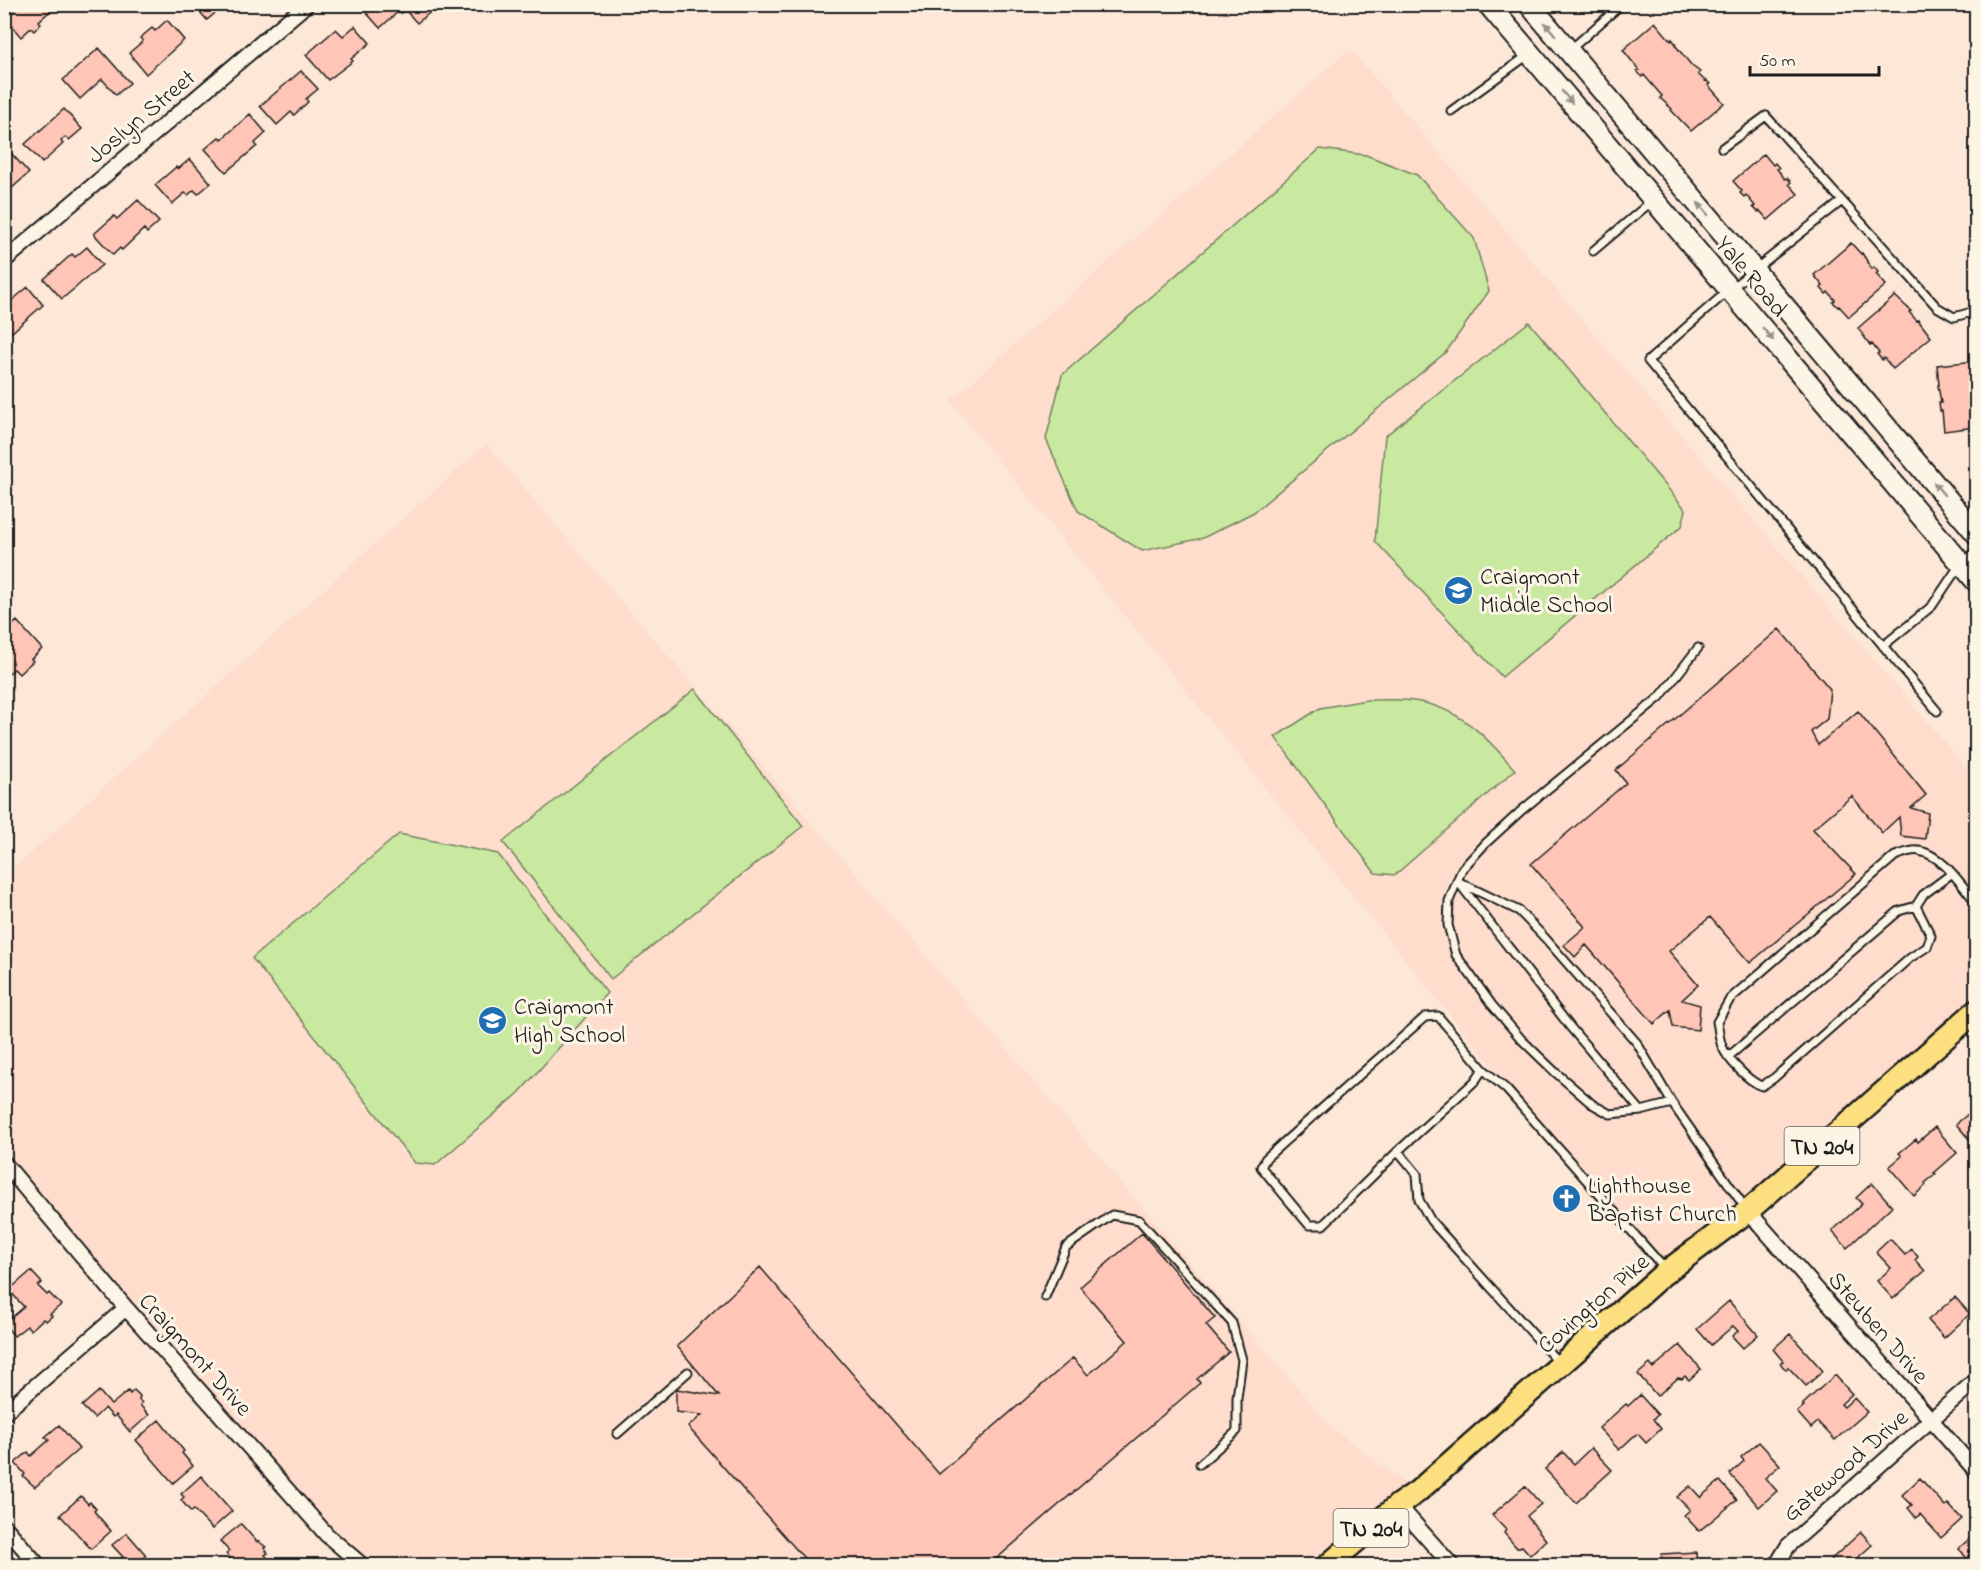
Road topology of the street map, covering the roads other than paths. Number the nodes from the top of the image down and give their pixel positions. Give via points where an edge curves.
1 (307, 4) edge
2 (1488, 4) edge
3 (1529, 4) edge
4 (1622, 4) edge
5 (1569, 51) junction
6 (1530, 54) junction
7 (1451, 111) dead end
8 (1722, 148) dead end
9 (1653, 200) junction
10 (1842, 201) junction
11 (1593, 251) dead end
12 (4, 261) edge
13 (1755, 270) junction
14 (1730, 290) junction
15 (1977, 311) edge
16 (1977, 533) edge
17 (1969, 558) edge
18 (1977, 581) edge
19 (1883, 646) junction
20 (1698, 648) dead end
21 (1937, 711) dead end
22 (1951, 874) junction
23 (1457, 881) junction
24 (1977, 902) edge
25 (1916, 906) junction
26 (1977, 1011) edge
27 (1728, 1057) junction
28 (1483, 1069) junction
29 (1672, 1103) junction
30 (1641, 1111) junction
31 (1398, 1152) junction
32 (4, 1163) edge
33 (1748, 1211) junction
34 (1667, 1271) junction
35 (1045, 1297) dead end
36 (126, 1308) junction
37 (1561, 1365) junction
38 (688, 1372) dead end
39 (1977, 1380) edge
40 (4, 1413) edge
41 (1930, 1420) junction
42 (617, 1434) dead end
43 (1200, 1464) dead end
44 (1977, 1472) edge
45 (1398, 1505) junction
46 (4, 1526) edge
47 (39, 1566) edge
48 (363, 1566) edge
49 (1327, 1566) edge
50 (1452, 1566) edge
51 (1776, 1566) edge

1 - 12 street, Joslyn Street
2 - 6 main road, Yale Road
5 -> 3 main road, Yale Road
4 - 5 lane
13 -> 5 main road, Yale Road
6 - 7 lane
6 -> 9 main road, Yale Road
8 - 10 lane via 1766,116
9 - 11 lane
9 - 14 main road, Yale Road
10 - 13 lane
10 - 15 lane via 1937,307 1954,317
13 - 14 lane
16 -> 13 main road, Yale Road
14 -> 17 main road, Yale Road
14 - 19 lane via 1648,361
17 - 18 main road, Yale Road
17 - 19 lane via 1932,606
19 - 21 lane
20 - 23 lane via 1660,697 1522,810 1462,869
22 - 24 lane
22 - 25 lane via 1923,895
22 - 27 lane via 1931,856 1917,850 1895,856 1730,999 1717,1022
23 - 29 lane via 1519,911 1637,1043
23 - 30 lane
23 - 30 lane via 1449,901 1448,926 1455,955 1492,1005 1522,1040 1592,1104 1610,1114
25 - 27 lane via 1899,911
25 - 27 lane via 1930,936 1927,947 1774,1078 1762,1086 1754,1083
26 - 33 main road, Covington Pike / TN 204
28 - 31 lane
28 - 31 lane via 1438,1016 1425,1017 1266,1158 1261,1167 1309,1225 1323,1225
28 - 34 lane via 1506,1089
29 - 30 lane
29 - 33 lane
31 - 37 lane via 1417,1174 1419,1200 1431,1221
32 - 36 street, Craigmont Drive
33 - 34 main road, Covington Pike / TN 204
33 - 41 street, Steuben Drive
34 - 37 main road, Covington Pike / TN 204
35 - 43 lane via 1066,1247 1112,1215 1139,1220 1232,1323 1242,1360 1236,1398 1237,1431
36 - 40 street
36 - 48 street, Craigmont Drive via 327,1535
37 - 45 main road, Covington Pike / TN 204
38 - 42 lane
39 - 41 street, Gatewood Drive
41 - 44 street, Steuben Drive
41 - 51 street, Gatewood Drive via 1788,1546
45 - 49 main road, Covington Pike / TN 204
45 - 50 street
46 - 47 street

